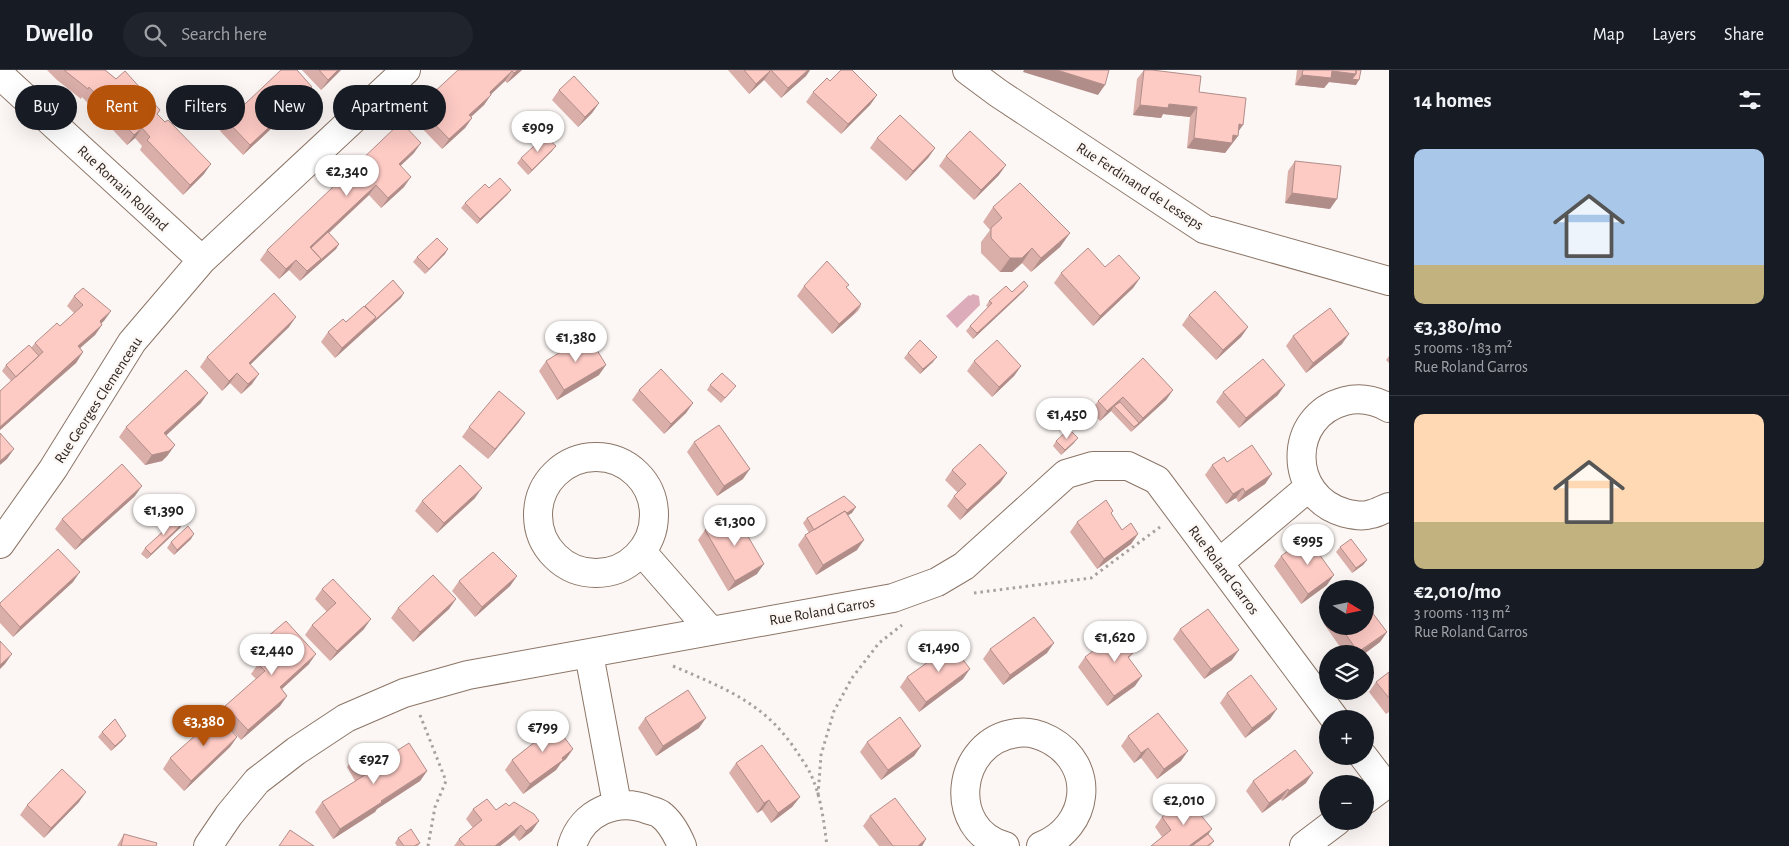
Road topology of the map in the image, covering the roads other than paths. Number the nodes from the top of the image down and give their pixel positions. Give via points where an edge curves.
1 (406, 70) edge
2 (967, 70) edge
3 (0, 77) edge
4 (202, 260) junction
5 (1389, 281) edge
6 (1389, 408) edge
7 (1309, 487) junction
8 (1389, 507) edge
9 (0, 544) edge
10 (642, 552) junction
11 (1219, 563) junction
12 (711, 631) junction
13 (589, 654) junction
14 (1328, 710) edge
15 (1368, 765) edge
16 (1380, 789) edge
17 (617, 804) junction
18 (1325, 830) edge
19 (1051, 844) edge
20 (208, 846) edge
21 (572, 846) edge
22 (682, 846) edge
23 (1005, 846) edge
24 (1304, 846) edge

1 - 4 street, Rue Georges Clemenceau
2 - 5 street, Rue Ferdinand de Lesseps via 1204,229
3 - 4 street, Rue Romain Rolland
4 - 9 street, Rue Georges Clemenceau via 132,342 53,469
6 - 7 street via 1377,401 1355,399 1335,404 1319,415 1307,430 1300,451 1302,470
7 - 8 street via 1318,500 1334,510 1370,515
7 - 11 street
10 - 10 street via 652,534 655,517 653,500 646,484 634,470 615,459 592,456 573,461 557,472 544,488 538,509 539,528 546,545 571,568 591,573 608,572 627,564
10 - 12 street
11 - 12 street, Rue Roland Garros via 1157,480 1128,466 1093,466 1066,474 964,566 937,582 893,598
11 - 14 street, Rue Roland Garros
12 - 13 street, Rue Roland Garros
13 - 17 street
13 - 20 street, Rue Roland Garros via 468,675 410,691 346,718 257,781
15 - 16 street
17 - 21 street via 587,820 575,835
17 - 22 street via 638,805 660,814 676,831
18 - 24 street
19 - 23 street via 1068,828 1078,810 1082,794 1080,776 1073,760 1061,746 1041,735 1019,732 999,738 983,748 971,764 965,785 966,804 973,821 982,833

